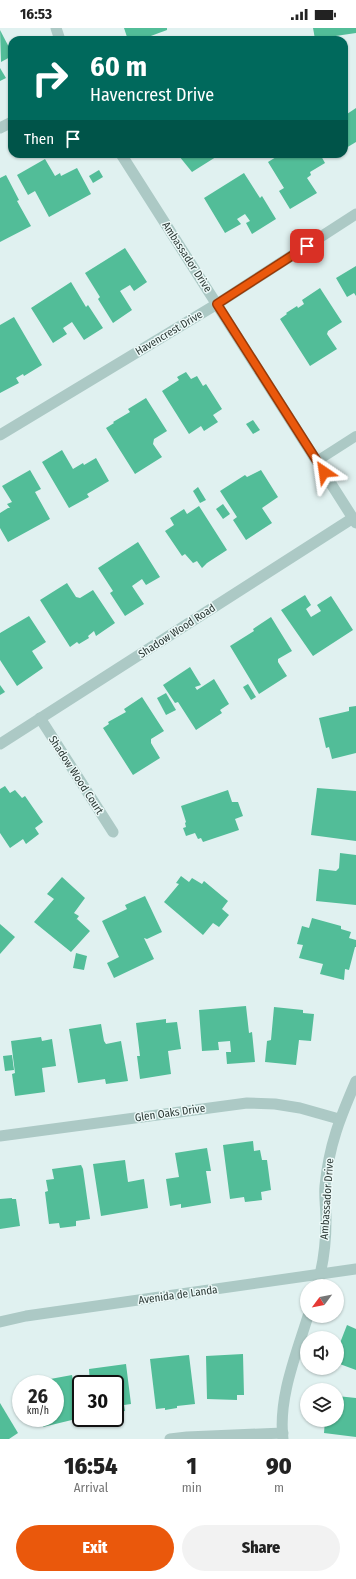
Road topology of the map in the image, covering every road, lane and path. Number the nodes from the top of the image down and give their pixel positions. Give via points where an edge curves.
1 (124, 158) edge
2 (356, 214) edge
3 (217, 304) junction
4 (0, 435) edge
5 (356, 436) edge
6 (317, 461) junction
7 (355, 520) edge
8 (40, 718) junction
9 (0, 744) edge
10 (113, 832) dead end
11 (356, 1081) edge
12 (339, 1119) junction
13 (0, 1136) edge
14 (356, 1269) edge
15 (321, 1274) junction
16 (319, 1279) edge
17 (0, 1322) edge
18 (306, 1323) edge
19 (283, 1436) edge
20 (170, 1439) edge

1 - 3 street, Ambassador Drive
2 - 3 street, Havencrest Drive
3 - 4 street, Havencrest Drive
3 - 6 street, Ambassador Drive
5 - 6 lane
6 - 7 street, Ambassador Drive
7 - 8 street, Shadow Wood Road
8 - 9 street, Shadow Wood Road
8 - 10 street, Shadow Wood Court
11 - 12 street, Ambassador Drive
12 - 13 street, Glen Oaks Drive via 300,1108 247,1103
12 - 15 street, Ambassador Drive via 327,1168 326,1222
14 - 15 street, Avenida de Landa
15 - 16 street, Ambassador Drive
15 - 17 street, Avenida de Landa via 26,1316
18 - 19 street via 289,1379 284,1405
19 - 20 street

